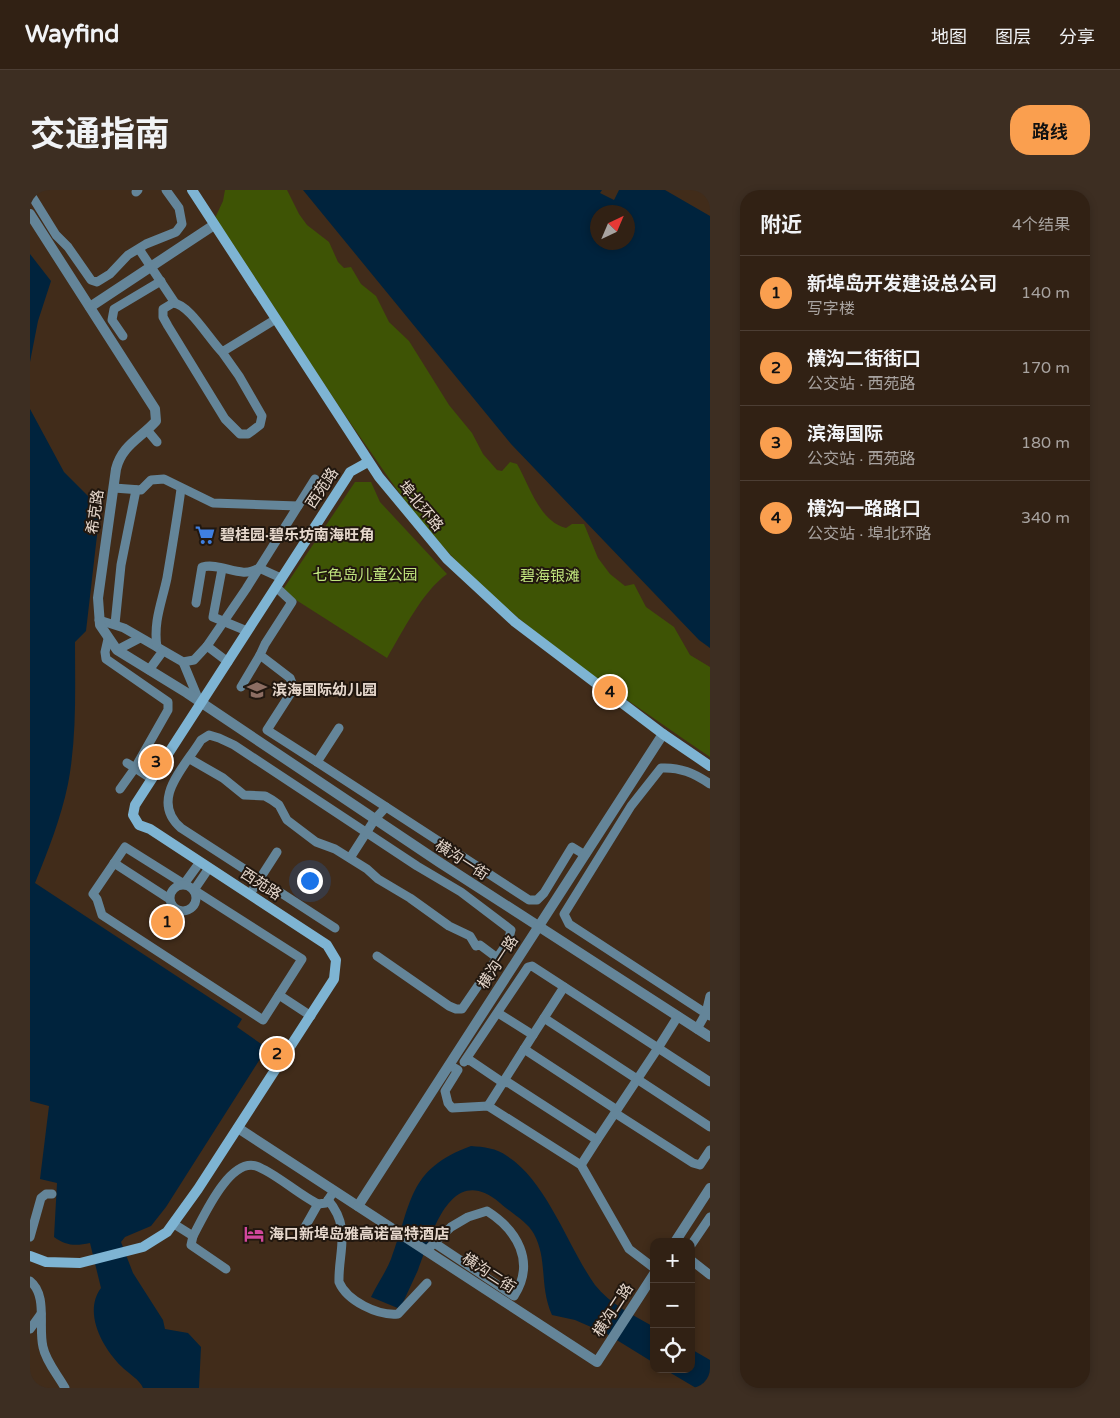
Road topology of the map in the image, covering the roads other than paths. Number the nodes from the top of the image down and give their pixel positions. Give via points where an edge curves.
1 (166, 190) edge
2 (192, 190) edge
3 (30, 193) edge
4 (30, 214) edge
5 (214, 225) junction
6 (139, 249) junction
7 (158, 274) junction
8 (175, 303) junction
9 (90, 307) junction
10 (276, 319) junction
11 (123, 336) dead end
12 (222, 352) junction
13 (147, 430) junction
14 (157, 442) dead end
15 (368, 462) junction
16 (314, 479) dead end
17 (114, 488) junction
18 (181, 489) junction
19 (136, 490) junction
20 (298, 506) junction
21 (103, 565) junction
22 (120, 565) junction
23 (222, 568) junction
24 (259, 568) junction
25 (279, 582) junction
26 (196, 602) dead end
27 (99, 620) junction
28 (224, 622) junction
29 (115, 624) junction
30 (248, 631) junction
31 (140, 638) junction
32 (108, 639) junction
33 (207, 646) junction
34 (160, 649) junction
35 (117, 650) junction
36 (260, 655) junction
37 (183, 662) junction
38 (228, 662) junction
39 (149, 670) junction
40 (241, 687) dead end
41 (200, 704) junction
42 (339, 728) dead end
43 (663, 734) junction
44 (190, 759) junction
45 (317, 762) junction
46 (131, 766) junction
47 (710, 766) edge
48 (152, 779) junction
49 (710, 784) edge
50 (120, 789) dead end
51 (386, 807) junction
52 (375, 819) junction
53 (366, 832) junction
54 (277, 852) dead end
55 (585, 855) junction
56 (350, 858) junction
57 (200, 862) junction
58 (114, 863) junction
59 (209, 868) junction
60 (575, 871) junction
61 (585, 878) junction
62 (260, 879) junction
63 (184, 884) junction
64 (194, 890) junction
65 (250, 894) junction
66 (168, 898) junction
67 (539, 927) junction
68 (335, 928) dead end
69 (377, 956) dead end
70 (496, 957) junction
71 (564, 987) junction
72 (279, 995) junction
73 (710, 996) edge
74 (498, 1013) junction
75 (708, 1014) edge
76 (310, 1016) junction
77 (678, 1016) junction
78 (544, 1018) junction
79 (697, 1029) junction
80 (533, 1035) junction
81 (710, 1037) edge
82 (658, 1048) junction
83 (524, 1049) junction
84 (466, 1060) junction
85 (453, 1068) junction
86 (638, 1079) junction
87 (502, 1082) junction
88 (710, 1082) edge
89 (488, 1106) junction
90 (616, 1111) junction
91 (710, 1127) edge
92 (238, 1128) junction
93 (597, 1140) junction
94 (710, 1150) edge
95 (581, 1165) junction
96 (710, 1188) edge
97 (52, 1194) dead end
98 (331, 1196) junction
99 (318, 1204) junction
100 (358, 1206) junction
101 (710, 1217) edge
102 (174, 1224) junction
103 (31, 1231) edge
104 (301, 1234) dead end
105 (193, 1236) junction
106 (678, 1238) edge
107 (695, 1239) edge
108 (436, 1244) junction
109 (426, 1251) junction
110 (30, 1256) edge
111 (695, 1263) edge
112 (650, 1265) edge
113 (226, 1269) dead end
114 (710, 1275) edge
115 (650, 1280) edge
116 (30, 1281) edge
117 (427, 1283) dead end
118 (490, 1286) junction
119 (40, 1314) junction
120 (30, 1329) edge
121 (597, 1362) joint
122 (66, 1388) edge

1 - 6 street via 179,208 182,224 176,232
2 - 5 main road, 埠北环路
3 - 6 street via 56,235 91,280 97,282 110,274 122,260
4 - 9 street
5 - 7 street
5 - 10 main road, 埠北环路
6 - 7 street
7 - 8 street
7 - 9 street
7 - 11 street via 114,308 112,320
8 - 12 street via 186,308
8 - 12 street via 163,309 163,317 225,419 240,434 248,434 260,425 262,416 245,384
9 - 13 street via 154,409 156,421
10 - 12 street
10 - 15 main road, 埠北环路
13 - 14 street
13 - 17 street, 希克路 via 121,455
15 - 25 main road, 西苑路 via 350,472
15 - 43 main road, 埠北环路 via 447,559 491,601 545,646
16 - 20 street
17 - 19 street
17 - 21 street, 希克路
18 - 19 street via 164,479 152,480 141,490
18 - 20 street via 213,503
18 - 34 street via 167,577 156,619 155,632
19 - 22 street
20 - 24 street
21 - 22 street
21 - 27 street, 希克路 via 98,598
22 - 29 street
23 - 24 street via 248,574
23 - 26 street via 202,567
23 - 28 street via 213,617
24 - 25 street
24 - 28 street
25 - 30 main road, 西苑路
25 - 36 street via 292,602
27 - 29 street
27 - 32 street, 希克路
28 - 30 street
28 - 33 street
29 - 31 street
30 - 38 main road, 西苑路
31 - 34 street
31 - 35 street
32 - 35 street, 希克路
32 - 46 street via 104,652 106,659 168,702 168,710
33 - 37 street via 194,660
33 - 38 street
34 - 37 street
34 - 39 street
35 - 39 street, 希克路
36 - 40 street
36 - 45 street via 290,678 294,688 267,730
37 - 41 street
38 - 41 main road, 西苑路
39 - 41 street, 希克路
41 - 48 main road, 西苑路
41 - 52 street, 横沟一街
42 - 45 street
43 - 47 main road, 埠北环路
43 - 55 street, 横沟一路
44 - 53 street via 201,740 209,736 220,738
44 - 56 street via 244,795 265,796 272,800 293,825 316,842
44 - 62 street via 169,791 170,817 181,828
45 - 51 street
46 - 48 street
46 - 50 street
48 - 57 main road, 西苑路 via 135,805 135,820
49 - 61 street via 675,767 661,768 631,806
51 - 52 street
51 - 55 street via 529,900 537,900 544,893 572,847
52 - 53 street
52 - 67 street, 横沟一街
53 - 56 street
53 - 70 street via 507,924 511,935
54 - 62 street
55 - 60 street, 横沟一路
56 - 70 street via 449,926 470,936 476,946 480,945
57 - 59 main road, 西苑路
57 - 63 street
58 - 63 street via 125,847
58 - 66 street
58 - 72 street via 93,894 102,915 263,1020
59 - 64 street
59 - 65 main road, 西苑路
60 - 61 street
60 - 67 street, 横沟一路
61 - 75 street via 566,909 565,919
62 - 65 street
62 - 68 street
63 - 64 street
63 - 66 street
64 - 66 street via 195,902 186,913 177,910
64 - 72 street via 302,960
65 - 76 main road, 西苑路 via 332,950 337,965 335,975
67 - 77 street, 横沟一街
67 - 85 street, 横沟一路
69 - 70 street via 456,1010 466,1004
71 - 74 street via 532,966 528,967
71 - 78 street
71 - 82 street
72 - 76 street
73 - 75 street
74 - 80 street
74 - 84 street
75 - 79 street
76 - 92 main road, 西苑路
77 - 79 street, 横沟一街
77 - 82 street
78 - 80 street
78 - 86 street
79 - 81 street, 横沟一街
80 - 83 street
82 - 86 street
82 - 88 street
83 - 87 street
83 - 90 street
84 - 85 street
84 - 87 street
85 - 89 street via 445,1090 452,1108
85 - 100 street, 横沟一路
86 - 90 street
86 - 91 street
87 - 89 street
87 - 93 street via 509,1083
89 - 95 street
90 - 93 street
90 - 94 street via 693,1163 700,1165
92 - 98 street, 横沟二街
92 - 102 main road, 西苑路
93 - 95 street
95 - 112 street via 629,1249
96 - 106 street
97 - 103 street via 41,1198
98 - 99 street via 323,1205
98 - 100 street, 横沟二街
98 - 117 street via 343,1232 339,1282 350,1297 370,1309 398,1314
99 - 104 street
99 - 105 street via 256,1166 244,1167 222,1186
100 - 109 street, 横沟二街
101 - 107 street
102 - 105 street
102 - 110 main road, 西苑路 via 159,1239 128,1252 80,1263 46,1262
105 - 113 street via 191,1245
108 - 109 street
108 - 118 street
108 - 118 street via 451,1228 487,1210 505,1222 517,1239 523,1266 522,1283 514,1296
109 - 118 street, 横沟二街
111 - 114 street
115 - 121 street, 横沟二路
116 - 119 street via 37,1286
118 - 121 street, 横沟二街
119 - 120 street
119 - 122 street via 42,1347

